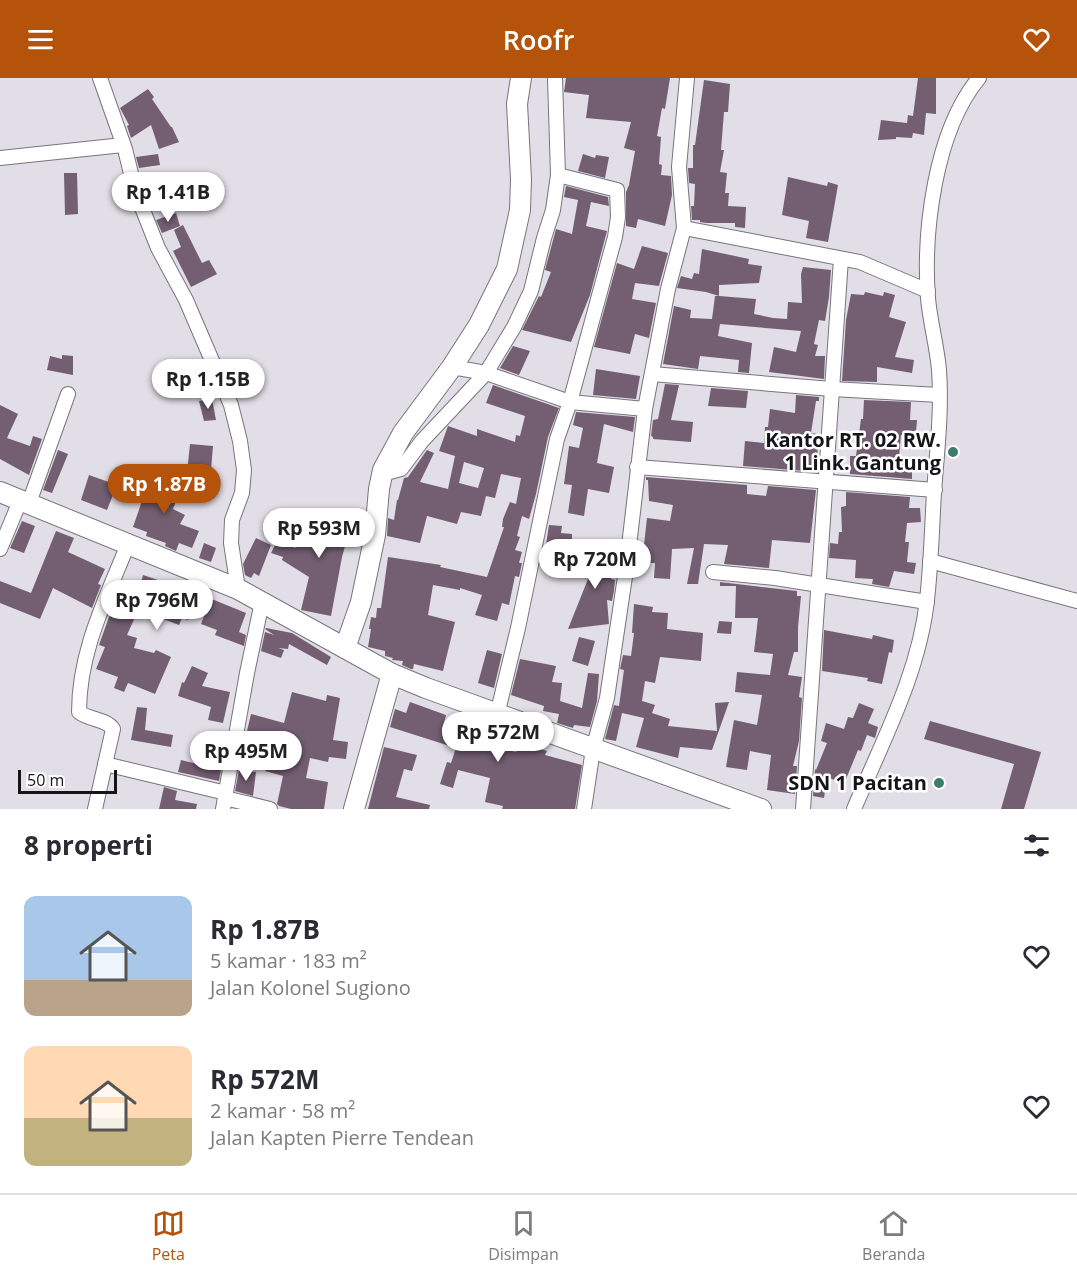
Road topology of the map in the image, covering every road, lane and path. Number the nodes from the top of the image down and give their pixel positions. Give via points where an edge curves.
1 (100, 78) edge
2 (521, 78) edge
3 (555, 78) edge
4 (687, 78) edge
5 (979, 78) edge
6 (123, 145) junction
7 (0, 158) edge
8 (558, 176) junction
9 (684, 228) junction
10 (841, 259) junction
11 (928, 291) junction
12 (452, 367) junction
13 (486, 373) junction
14 (652, 374) junction
15 (832, 389) junction
16 (68, 394) dead end
17 (939, 395) junction
18 (570, 402) junction
19 (645, 409) junction
20 (637, 467) junction
21 (383, 470) junction
22 (826, 482) junction
23 (934, 490) junction
24 (0, 492) edge
25 (25, 502) junction
26 (128, 544) junction
27 (0, 549) edge
28 (930, 561) junction
29 (712, 572) dead end
30 (818, 584) junction
31 (238, 589) junction
32 (1077, 601) edge
33 (262, 602) junction
34 (927, 602) junction
35 (345, 648) junction
36 (392, 674) junction
37 (497, 715) junction
38 (593, 749) junction
39 (105, 764) junction
40 (225, 800) edge
41 (95, 809) edge
42 (270, 809) edge
43 (354, 809) edge
44 (584, 809) edge
45 (761, 809) edge
46 (803, 809) edge
47 (854, 809) edge

1 - 6 street
2 - 12 main road via 517,104 520,210 507,269
3 - 8 street
4 - 9 street via 679,167
5 - 11 street via 944,144 932,198 926,267
6 - 7 street
6 - 31 street via 158,248 186,300 231,405 244,470 242,493 232,520
8 - 13 street via 531,291
8 - 18 street via 613,188 618,194 615,237
9 - 10 street
9 - 14 street
10 - 11 street via 860,262
10 - 15 street
11 - 17 street
12 - 13 street
12 - 21 main road via 403,433
13 - 18 street
13 - 21 street via 401,469
14 - 15 street
14 - 19 street
15 - 17 street
15 - 22 street
16 - 25 street
17 - 23 street
18 - 19 street
18 - 37 street via 557,439
19 - 20 street
20 - 22 street
20 - 38 street via 607,698
21 - 35 main road via 361,602
22 - 23 street
22 - 30 street
23 - 28 street
24 - 25 main road
25 - 26 main road
25 - 27 street
26 - 31 main road
26 - 39 street via 86,650 79,691 79,712 113,726
28 - 32 street
28 - 34 street
29 - 30 street
30 - 34 street
30 - 46 street
31 - 33 main road
33 - 35 main road
33 - 40 street
34 - 47 street via 914,667
35 - 36 main road
36 - 37 main road
36 - 43 main road
37 - 38 main road
38 - 44 street
38 - 45 main road
39 - 40 street
39 - 41 street
40 - 42 street

